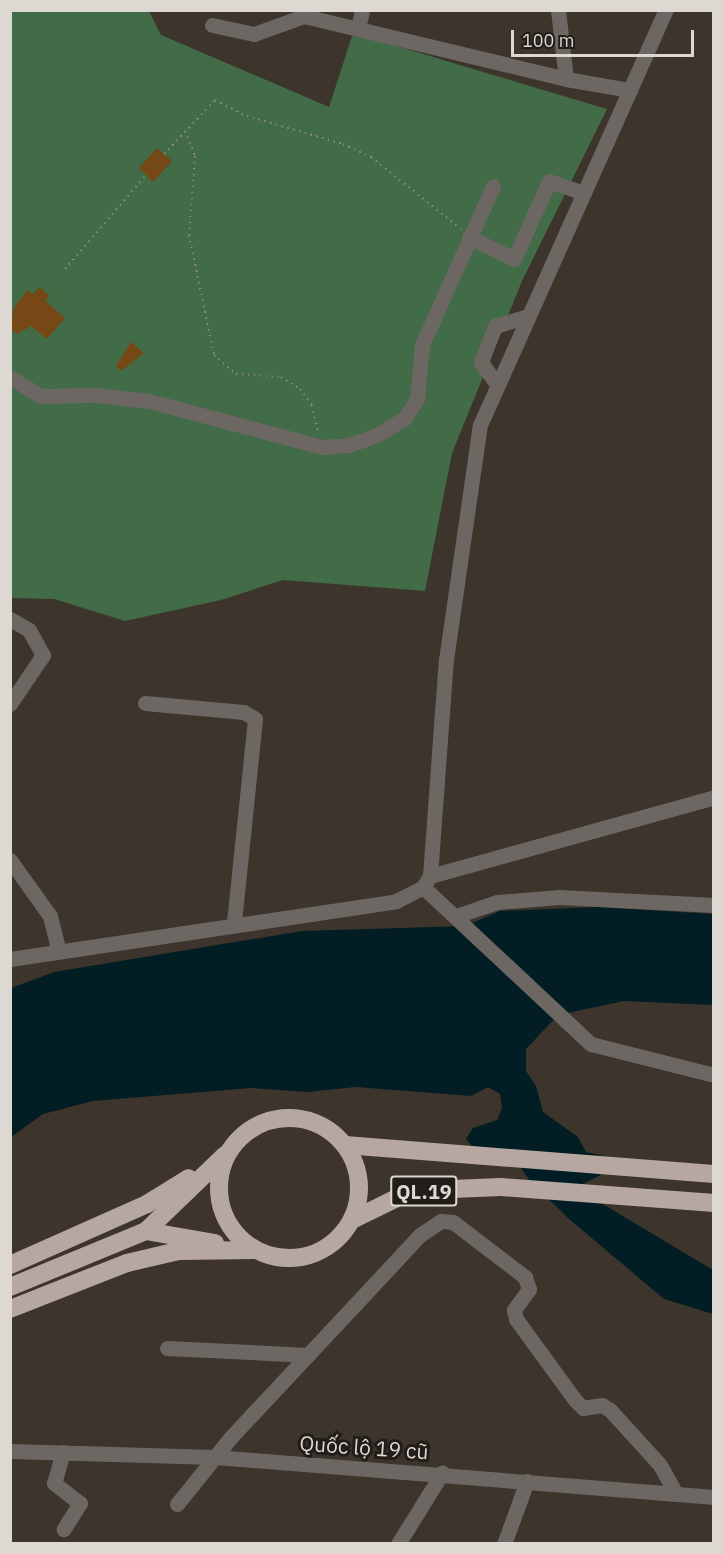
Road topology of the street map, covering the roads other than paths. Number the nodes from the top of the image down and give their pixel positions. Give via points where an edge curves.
1 (362, 10) edge
2 (558, 10) edge
3 (666, 10) edge
4 (212, 25) dead end
5 (358, 28) junction
6 (566, 79) junction
7 (630, 90) junction
8 (493, 186) dead end
9 (583, 193) junction
10 (469, 237) junction
11 (527, 316) junction
12 (10, 377) edge
13 (496, 383) junction
14 (10, 619) edge
15 (10, 704) edge
16 (145, 704) dead end
17 (714, 797) edge
18 (10, 860) edge
19 (426, 882) junction
20 (714, 905) edge
21 (460, 921) junction
22 (234, 923) junction
23 (59, 951) junction
24 (10, 959) edge
25 (714, 1075) edge
26 (345, 1145) junction
27 (231, 1150) junction
28 (714, 1174) edge
29 (714, 1203) edge
30 (352, 1220) junction
31 (146, 1231) junction
32 (256, 1250) junction
33 (10, 1265) edge
34 (10, 1287) edge
35 (10, 1309) edge
36 (167, 1348) dead end
37 (308, 1355) junction
38 (10, 1451) edge
39 (63, 1452) junction
40 (215, 1457) junction
41 (442, 1473) junction
42 (527, 1481) junction
43 (676, 1494) junction
44 (711, 1500) edge
45 (177, 1504) dead end
46 (64, 1529) dead end
47 (398, 1544) edge
48 (504, 1544) edge

1 - 5 street
2 - 6 street
3 - 7 street
4 - 5 street via 254,34 304,16
5 - 6 street
6 - 7 street
7 - 9 street
8 - 10 street
9 - 10 street via 549,181 514,259
9 - 11 street
10 - 12 street via 422,345 417,399 404,419 349,445 317,446 149,401 95,395 40,396
11 - 13 street
11 - 13 street via 495,326 481,362
13 - 19 street via 480,425 446,660
14 - 15 street via 29,630 44,655
16 - 22 street via 244,712 255,719
17 - 19 street
18 - 23 street via 51,916
19 - 21 street
19 - 22 street via 396,901
20 - 21 street via 559,897 497,902
21 - 25 street via 558,1015 600,1049
22 - 23 street
23 - 24 street
26 - 27 highway via 319,1125 286,1118 265,1123
26 - 28 highway, QL.19
26 - 30 highway via 360,1181
27 - 31 highway
27 - 32 highway via 222,1168 221,1206 241,1239
27 - 33 highway via 147,1204
29 - 30 highway, QL.19 via 501,1187 427,1190 399,1197
30 - 32 highway via 339,1238 299,1258
31 - 32 highway
31 - 34 highway
32 - 35 highway via 178,1251 127,1263
36 - 37 street
37 - 40 street
37 - 43 street via 427,1228 441,1221 453,1222 525,1277 529,1289 514,1310 516,1319 575,1400 583,1408 602,1405 610,1410 650,1452
38 - 39 street, Quốc lộ 19 cũ
39 - 40 street, Quốc lộ 19 cũ
39 - 46 street via 54,1483 80,1503
40 - 41 street, Quốc lộ 19 cũ
40 - 45 street
41 - 42 street, Quốc lộ 19 cũ
41 - 47 street
42 - 43 street, Quốc lộ 19 cũ
42 - 48 street
43 - 44 street, Quốc lộ 19 cũ

